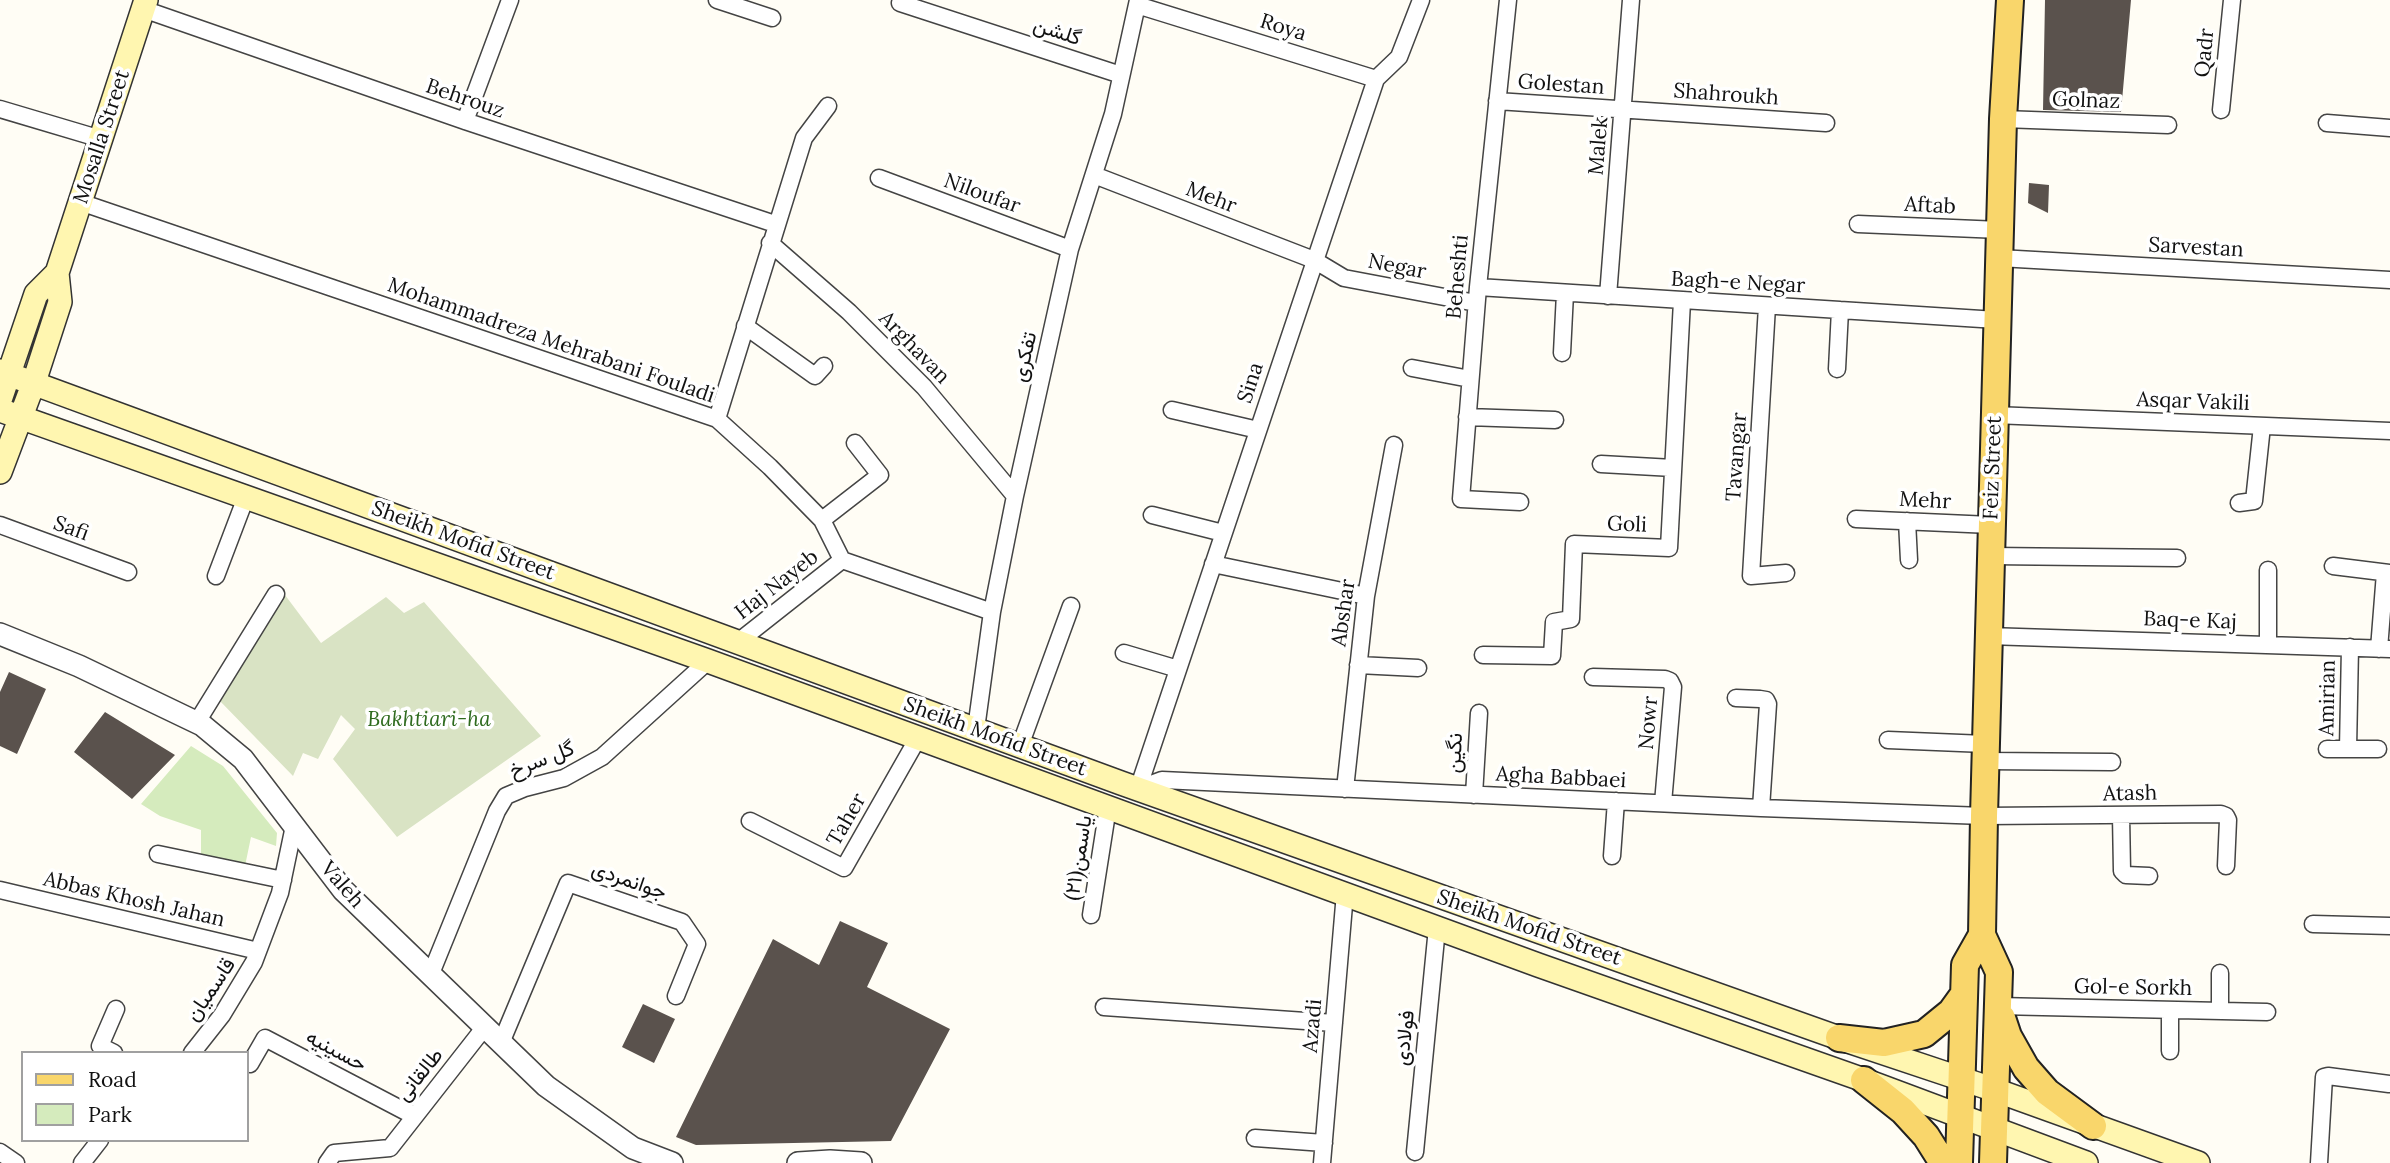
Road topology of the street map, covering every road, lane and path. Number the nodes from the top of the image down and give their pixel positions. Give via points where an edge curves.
1 (510, 0) edge
2 (717, 0) edge
3 (1421, 0) edge
4 (1508, 0) edge
5 (1631, 0) edge
6 (2010, 0) edge
7 (2232, 0) edge
8 (1138, 2) edge
9 (145, 4) edge
10 (900, 4) dead end
11 (772, 18) dead end
12 (1121, 75) junction
13 (1376, 79) junction
14 (1497, 101) junction
15 (828, 106) dead end
16 (0, 109) edge
17 (1623, 110) junction
18 (2221, 110) dead end
19 (2003, 119) junction
20 (465, 121) junction
21 (1826, 122) dead end
22 (2327, 122) dead end
23 (2168, 125) dead end
24 (2390, 128) edge
25 (101, 139) junction
26 (1094, 175) junction
27 (879, 178) dead end
28 (80, 202) junction
29 (775, 224) junction
30 (1858, 224) dead end
31 (2000, 230) junction
32 (770, 243) junction
33 (1070, 249) junction
34 (1999, 258) junction
35 (1314, 260) junction
36 (57, 273) junction
37 (2390, 280) edge
38 (1565, 293) junction
39 (1477, 295) junction
40 (1608, 296) junction
41 (1682, 301) junction
42 (1768, 306) junction
43 (1840, 310) junction
44 (1997, 320) junction
45 (745, 326) junction
46 (1562, 354) dead end
47 (824, 366) dead end
48 (1412, 368) dead end
49 (1837, 369) dead end
50 (4, 372) edge
51 (1470, 379) junction
52 (34, 382) junction
53 (0, 400) edge
54 (1172, 410) dead end
55 (11, 414) edge
56 (1994, 415) junction
57 (1467, 417) junction
58 (717, 419) junction
59 (1555, 420) dead end
60 (2262, 426) junction
61 (1258, 429) junction
62 (2390, 431) edge
63 (855, 443) dead end
64 (1394, 445) dead end
65 (1601, 464) dead end
66 (1673, 468) junction
67 (0, 471) edge
68 (320, 490) junction
69 (1015, 496) junction
70 (246, 497) junction
71 (1520, 502) dead end
72 (2239, 503) dead end
73 (370, 508) junction
74 (1152, 515) dead end
75 (310, 519) junction
76 (1856, 519) dead end
77 (822, 520) junction
78 (1908, 521) junction
79 (0, 525) edge
80 (1991, 525) junction
81 (1223, 533) junction
82 (362, 538) junction
83 (1991, 556) junction
84 (2177, 558) dead end
85 (842, 560) junction
86 (1909, 560) dead end
87 (1213, 564) junction
88 (2333, 566) dead end
89 (2268, 570) dead end
90 (128, 572) dead end
91 (1786, 573) dead end
92 (2387, 573) edge
93 (216, 576) dead end
94 (276, 594) dead end
95 (1366, 596) junction
96 (1071, 606) dead end
97 (992, 612) junction
98 (0, 634) edge
99 (1989, 636) junction
100 (738, 642) junction
101 (2268, 645) junction
102 (2350, 648) junction
103 (2385, 649) edge
104 (1124, 653) dead end
105 (1483, 655) dead end
106 (708, 661) junction
107 (1358, 665) junction
108 (1418, 668) dead end
109 (1178, 669) junction
110 (1593, 677) dead end
111 (1736, 698) dead end
112 (1479, 713) dead end
113 (197, 722) junction
114 (976, 729) junction
115 (918, 738) junction
116 (1888, 740) dead end
117 (1020, 746) junction
118 (2327, 749) dead end
119 (2348, 749) junction
120 (2378, 749) dead end
121 (1985, 752) junction
122 (2112, 762) dead end
123 (1138, 789) junction
124 (1345, 789) junction
125 (1474, 795) junction
126 (1616, 801) junction
127 (1663, 803) junction
128 (1108, 807) junction
129 (1761, 808) junction
130 (2121, 815) junction
131 (1984, 816) junction
132 (750, 821) dead end
133 (294, 826) junction
134 (158, 854) dead end
135 (1612, 856) dead end
136 (2226, 866) dead end
137 (2149, 876) dead end
138 (282, 880) junction
139 (0, 890) edge
140 (1345, 893) junction
141 (1091, 915) dead end
142 (2313, 924) dead end
143 (2390, 926) edge
144 (1437, 928) junction
145 (1537, 931) junction
146 (1982, 935) junction
147 (1590, 950) junction
148 (258, 951) junction
149 (1527, 961) junction
150 (2220, 973) dead end
151 (430, 976) junction
152 (1582, 980) junction
153 (1964, 994) junction
154 (676, 996) dead end
155 (1998, 1006) junction
156 (1104, 1007) dead end
157 (116, 1009) dead end
158 (2170, 1010) junction
159 (2220, 1011) junction
160 (2267, 1012) dead end
161 (1334, 1023) junction
162 (484, 1028) junction
163 (1839, 1038) junction
164 (501, 1043) junction
165 (110, 1051) edge
166 (194, 1051) edge
167 (2170, 1051) dead end
168 (250, 1064) dead end
169 (1961, 1078) junction
170 (1864, 1080) junction
171 (2389, 1084) edge
172 (1995, 1090) junction
173 (414, 1116) junction
174 (1960, 1116) junction
175 (2093, 1126) junction
176 (1994, 1129) junction
177 (1255, 1138) dead end
178 (98, 1142) edge
179 (1324, 1143) junction
180 (1415, 1152) dead end
181 (391, 1156) edge
182 (82, 1163) edge
183 (327, 1163) edge
184 (673, 1163) edge
185 (798, 1163) edge
186 (861, 1163) edge
187 (1322, 1163) edge
188 (1943, 1163) edge
189 (1959, 1163) edge
190 (1993, 1163) edge
191 (2086, 1163) edge
192 (2198, 1163) edge
193 (2319, 1163) edge

1 - 20 street
2 - 11 street
3 - 13 street, Sina via 1399,57
4 - 14 street, Beheshti
5 - 17 street, Malek
6 - 19 main road, Feiz Street
7 - 18 street, Qadr
8 - 12 street, تفکری
8 - 13 street, Roya
9 - 20 street, Behrouz
9 - 25 main road, Mosalla Street
10 - 12 street, گلشن
12 - 26 street, تفکری
13 - 35 street, Sina
14 - 17 street, Golestan
14 - 39 street, Beheshti
15 - 29 street via 804,138
16 - 25 street
17 - 21 street, Shahroukh
17 - 40 street, Malek
19 - 23 street, Golnaz
19 - 31 main road, Feiz Street
20 - 29 street, Behrouz
22 - 24 street
25 - 28 main road, Mosalla Street
26 - 33 street, تفکری
26 - 35 street, Mehr
27 - 33 street, Niloufar
28 - 36 main road, Mosalla Street
28 - 58 street, Mohammadreza Mehrabani Fouladi
29 - 32 street
30 - 31 street, Aftab
31 - 34 main road, Feiz Street
32 - 45 street
32 - 69 street, Arghavan via 925,387
33 - 69 street, تفکری
34 - 37 street, Sarvestan
34 - 44 main road, Feiz Street
35 - 39 street, Negar via 1344,278
35 - 61 street, Sina
36 - 50 main road, Mosalla Street via 36,293
36 - 52 main road, Mosalla Street via 60,302
38 - 39 street, Bagh-e Negar
38 - 40 street, Bagh-e Negar
38 - 46 street
39 - 51 street, Beheshti
40 - 41 street, Bagh-e Negar
41 - 42 street, Bagh-e Negar
41 - 66 street, Goli
42 - 43 street, Bagh-e Negar
42 - 91 street, Tavangar via 1751,576
43 - 44 street, Bagh-e Negar
43 - 49 street
44 - 56 main road, Feiz Street
45 - 47 street via 815,376
45 - 58 street
48 - 51 street
50 - 52 main road, Sheikh Mofid Street
50 - 53 main road, Mosalla Street
51 - 57 street, Beheshti
52 - 55 main road, Mosalla Street
52 - 68 main road, Sheikh Mofid Street
54 - 61 street
55 - 67 main road, Mosalla Street
55 - 70 main road, Sheikh Mofid Street
56 - 60 street, Asqar Vakili
56 - 80 main road, Feiz Street
57 - 59 street
57 - 71 street, Beheshti via 1461,499
58 - 77 street, Mohammadreza Mehrabani Fouladi
60 - 62 street, Asqar Vakili
60 - 72 street via 2254,501
61 - 81 street, Sina
63 - 77 street via 880,475
64 - 95 street, Abshar
65 - 66 street
66 - 105 street, Goli via 1669,548 1574,544 1571,619 1554,622 1552,656
68 - 73 main road, Sheikh Mofid Street
68 - 75 main road via 326,508 320,517
69 - 97 street, تفکری
70 - 75 main road, Sheikh Mofid Street
70 - 93 street
73 - 82 main road via 360,521
73 - 100 main road, Sheikh Mofid Street
74 - 81 street
75 - 82 main road, Sheikh Mofid Street
76 - 78 street, Mehr
77 - 85 street, Mohammadreza Mehrabani Fouladi
78 - 80 street, Mehr
78 - 86 street
79 - 90 street, Safi
80 - 83 main road, Feiz Street
81 - 87 street, Sina
82 - 106 main road, Sheikh Mofid Street
83 - 84 street
83 - 99 main road, Feiz Street
85 - 97 street
85 - 100 street, Haj Nayeb
87 - 95 street
87 - 109 street, Sina
88 - 92 street
89 - 101 street
92 - 103 street
94 - 113 street
95 - 107 street, Abshar
96 - 117 street
97 - 114 street, تفکری
98 - 113 street, Valeh
99 - 101 street, Baq-e Kaj
99 - 121 main road, Feiz Street
100 - 114 main road, Sheikh Mofid Street
101 - 102 street, Baq-e Kaj
102 - 103 street, Baq-e Kaj
102 - 119 street, Amirian
104 - 109 street
106 - 115 main road, Sheikh Mofid Street
106 - 151 street, گل سرخ via 602,757 564,778 506,796
107 - 108 street
107 - 124 street, Abshar
109 - 123 street, Sina
110 - 127 street, Nowr via 1670,681
111 - 129 street via 1766,700 1768,704
112 - 125 street, نگین
113 - 133 street, Valeh via 243,759
114 - 117 main road, Sheikh Mofid Street
115 - 128 main road, Sheikh Mofid Street
115 - 132 street, Taher via 844,868
116 - 121 street
117 - 123 main road, Sheikh Mofid Street
118 - 119 street, Amirian
119 - 120 street, Amirian
121 - 122 street
121 - 131 main road, Feiz Street
123 - 124 street, Agha Babbaei via 1162,780
123 - 145 main road, Sheikh Mofid Street
124 - 125 street, Agha Babbaei
125 - 126 street, Agha Babbaei
126 - 127 street, Agha Babbaei
126 - 135 street
127 - 129 street, Agha Babbaei
128 - 140 main road, Sheikh Mofid Street
128 - 141 street, یاسمن(۲۱)
129 - 131 street, Agha Babbaei
130 - 131 street, Atash
130 - 136 street, Atash via 2226,816
130 - 137 street via 2122,872
131 - 146 main road, Feiz Street
133 - 138 street, قاسمیان
133 - 151 street, Valeh via 343,890
134 - 138 street
138 - 148 street, قاسمیان
139 - 148 street, Abbas Khosh Jahan
140 - 144 main road, Sheikh Mofid Street
140 - 161 street, Azadi
142 - 143 street
144 - 149 main road, Sheikh Mofid Street
144 - 180 street, فولادی
145 - 147 main road, Sheikh Mofid Street
145 - 149 main road via 1545,950 1538,959
146 - 153 main road via 1965,965
146 - 155 main road via 1999,972
147 - 152 main road via 1577,962
147 - 163 main road, Sheikh Mofid Street
148 - 166 street, قاسمیان via 222,1015
149 - 152 main road, Sheikh Mofid Street
150 - 159 street
151 - 162 street, Valeh
152 - 170 main road, Sheikh Mofid Street
153 - 163 main road via 1951,1012 1924,1034 1884,1043
153 - 169 main road
154 - 164 street, جوانمردی via 697,944 682,922 568,883
155 - 158 street, Gol-e Sorkh
155 - 172 main road
155 - 175 main road via 2026,1068 2047,1092
156 - 161 street
157 - 165 street via 100,1046
158 - 159 street, Gol-e Sorkh
158 - 167 street
159 - 160 street, Gol-e Sorkh
161 - 179 street, Azadi
162 - 164 street, Valeh
162 - 173 street, طالقانی
163 - 169 main road, Sheikh Mofid Street
164 - 184 street, Valeh via 546,1086 634,1148
168 - 173 street, حسینیه via 265,1038
169 - 172 main road, Sheikh Mofid Street
169 - 174 main road
170 - 174 main road, Sheikh Mofid Street
170 - 188 main road via 1903,1111
171 - 193 street via 2324,1077
172 - 175 main road, Sheikh Mofid Street
172 - 176 main road
173 - 181 street, طالقانی
174 - 176 main road, Sheikh Mofid Street
174 - 189 main road
175 - 192 main road, Sheikh Mofid Street
176 - 190 main road
176 - 191 main road, Sheikh Mofid Street
177 - 179 street
178 - 182 street
179 - 187 street, Azadi
181 - 183 street via 334,1153
185 - 186 street

